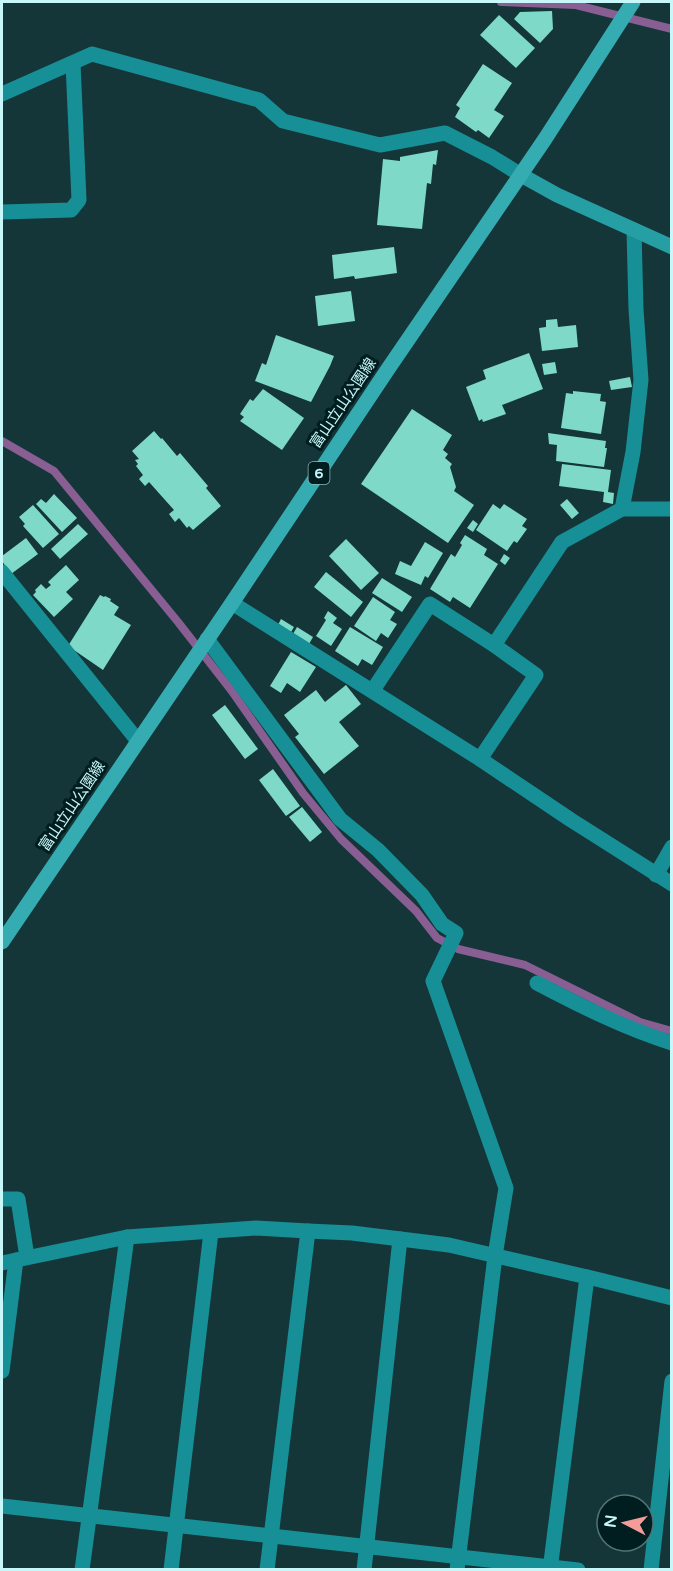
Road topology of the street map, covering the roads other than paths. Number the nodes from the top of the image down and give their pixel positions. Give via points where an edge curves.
1 (633, 2) edge
2 (73, 63) junction
3 (2, 94) edge
4 (521, 175) junction
5 (2, 212) edge
6 (634, 230) junction
7 (672, 247) edge
8 (622, 509) junction
9 (672, 509) edge
10 (2, 572) edge
11 (232, 603) junction
12 (207, 639) junction
13 (494, 645) junction
14 (372, 690) junction
15 (138, 741) junction
16 (480, 759) junction
17 (672, 847) edge
18 (656, 875) junction
19 (672, 884) edge
20 (2, 942) edge
21 (537, 983) dead end
22 (672, 1043) edge
23 (2, 1199) edge
24 (308, 1231) junction
25 (212, 1232) junction
26 (127, 1237) junction
27 (400, 1239) junction
28 (495, 1256) junction
29 (15, 1260) edge
30 (587, 1277) junction
31 (672, 1298) edge
32 (2, 1371) edge
33 (672, 1381) edge
34 (2, 1506) edge
35 (89, 1516) junction
36 (176, 1525) junction
37 (271, 1536) junction
38 (367, 1546) junction
39 (458, 1563) edge
40 (551, 1568) edge
41 (82, 1569) edge
42 (171, 1569) edge
43 (267, 1569) edge
44 (364, 1569) edge
45 (578, 1569) edge
46 (651, 1569) edge

1 - 4 main road, 富山立山公園線 / 6
2 - 3 street
2 - 4 street via 92,54 259,100 283,121 380,145 445,133
2 - 5 street via 79,200 71,210
4 - 6 street
4 - 11 main road, 富山立山公園線 / 6
6 - 7 street
6 - 8 street via 641,380
8 - 9 street
8 - 13 street via 562,542
10 - 15 street
11 - 12 main road, 富山立山公園線 / 6
11 - 14 street
12 - 15 main road, 富山立山公園線 / 6
12 - 28 street via 340,819 378,850 422,895 442,924 456,933 433,981 506,1188
13 - 14 street via 430,604
13 - 16 street via 536,675
14 - 16 street
15 - 20 main road, 富山立山公園線 / 6
16 - 18 street
17 - 18 street
18 - 19 street
21 - 22 street via 593,1012
23 - 29 street via 18,1199
24 - 25 street via 256,1228
24 - 27 street
24 - 37 street
25 - 26 street
25 - 36 street
26 - 29 street
26 - 35 street
27 - 28 street
27 - 38 street
28 - 30 street
28 - 39 street
29 - 32 street
30 - 31 street
30 - 40 street
33 - 46 street
34 - 35 street
35 - 36 street
35 - 41 street
36 - 37 street
36 - 42 street
37 - 38 street
37 - 43 street
38 - 39 street
38 - 44 street
39 - 40 street
40 - 45 street

